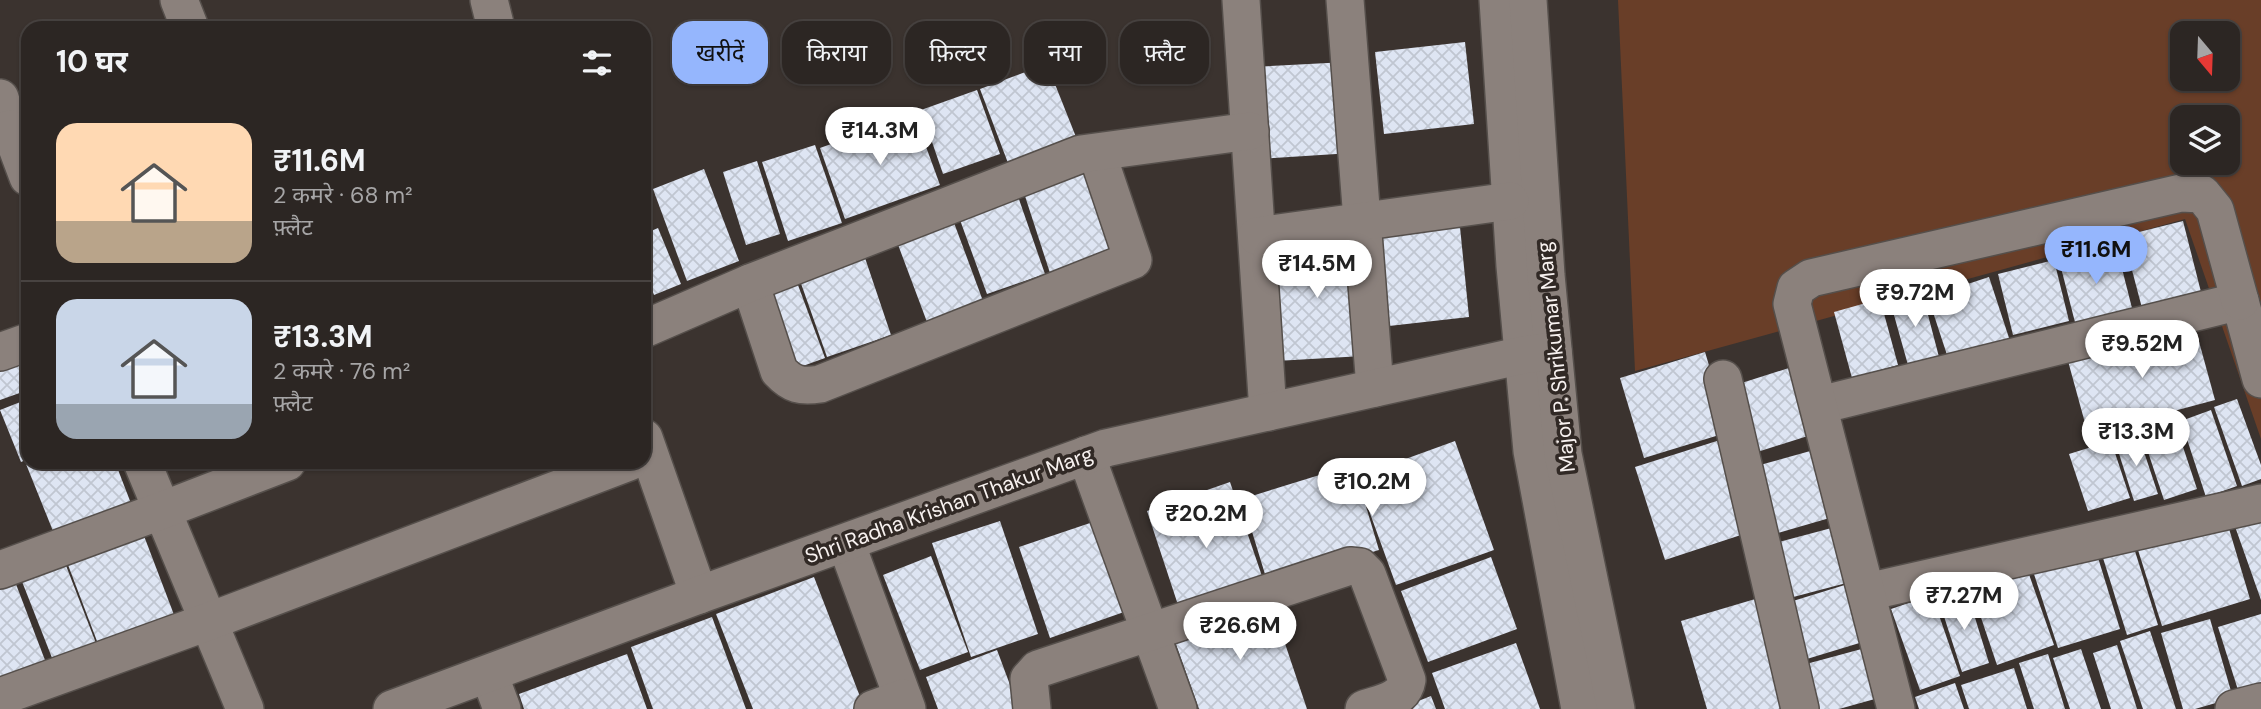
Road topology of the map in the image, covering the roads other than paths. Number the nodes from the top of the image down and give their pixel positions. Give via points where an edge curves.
1 (179, 0) edge
2 (489, 0) edge
3 (1241, 0) edge
4 (1345, 0) edge
5 (1498, 0) edge
6 (1528, 0) edge
7 (187, 21) edge
8 (494, 21) edge
9 (3, 120) edge
10 (1250, 131) junction
11 (1097, 153) junction
12 (21, 161) edge
13 (1510, 201) junction
14 (1362, 223) junction
15 (1257, 236) junction
16 (750, 283) junction
17 (2240, 300) junction
18 (651, 326) edge
19 (21, 344) edge
20 (0, 352) edge
21 (1538, 353) junction
22 (1723, 379) dead end
23 (2261, 379) edge
24 (1375, 388) junction
25 (1820, 405) junction
26 (1268, 412) junction
27 (1086, 455) junction
28 (145, 469) edge
29 (269, 469) edge
30 (601, 469) edge
31 (648, 469) edge
32 (2261, 503) edge
33 (163, 510) junction
34 (846, 543) junction
35 (0, 570) edge
36 (1867, 592) junction
37 (699, 595) junction
38 (210, 621) junction
39 (1151, 633) junction
40 (489, 674) junction
41 (0, 697) edge
42 (2261, 702) edge
43 (895, 705) edge
44 (246, 709) edge
45 (392, 709) edge
46 (502, 709) edge
47 (1032, 709) edge
48 (1178, 709) edge
49 (1364, 709) edge
50 (1580, 709) edge
51 (1616, 709) edge
52 (1800, 709) edge
53 (1896, 709) edge
54 (2234, 709) edge

1 - 7 street
2 - 8 street
3 - 10 street
4 - 14 street
5 - 13 street, Major P. Shrikumar Marg
6 - 21 street, Major P. Shrikumar Marg
9 - 12 street
10 - 11 street
10 - 15 street
11 - 16 street via 1081,154
11 - 16 street via 1133,260 820,384 789,382 779,370
13 - 14 street
13 - 21 street, Major P. Shrikumar Marg
14 - 15 street
14 - 24 street
15 - 26 street
16 - 18 street
17 - 23 street
17 - 25 street
17 - 25 street via 2214,210 2202,194 2181,192 1811,278 1796,288 1792,304
19 - 20 street
21 - 24 street, Shri Radha Krishan Thakur Marg
21 - 50 street, Major P. Shrikumar Marg via 1532,451
21 - 51 street, Major P. Shrikumar Marg
22 - 52 street
24 - 26 street, Shri Radha Krishan Thakur Marg
25 - 36 street
26 - 27 street, Shri Radha Krishan Thakur Marg
27 - 34 street, Shri Radha Krishan Thakur Marg
27 - 39 street
28 - 33 street
29 - 33 street
30 - 38 street
31 - 37 street
32 - 36 street
33 - 35 street
33 - 38 street
34 - 37 street, Shri Radha Krishan Thakur Marg
34 - 43 street
36 - 53 street
37 - 40 street, Shri Radha Krishan Thakur Marg
38 - 41 street
38 - 44 street
39 - 47 street via 1038,669 1029,679
39 - 48 street
39 - 49 street via 1350,566 1360,567 1367,574 1407,680 1400,696
40 - 45 street, Shri Radha Krishan Thakur Marg
40 - 46 street
42 - 54 street

